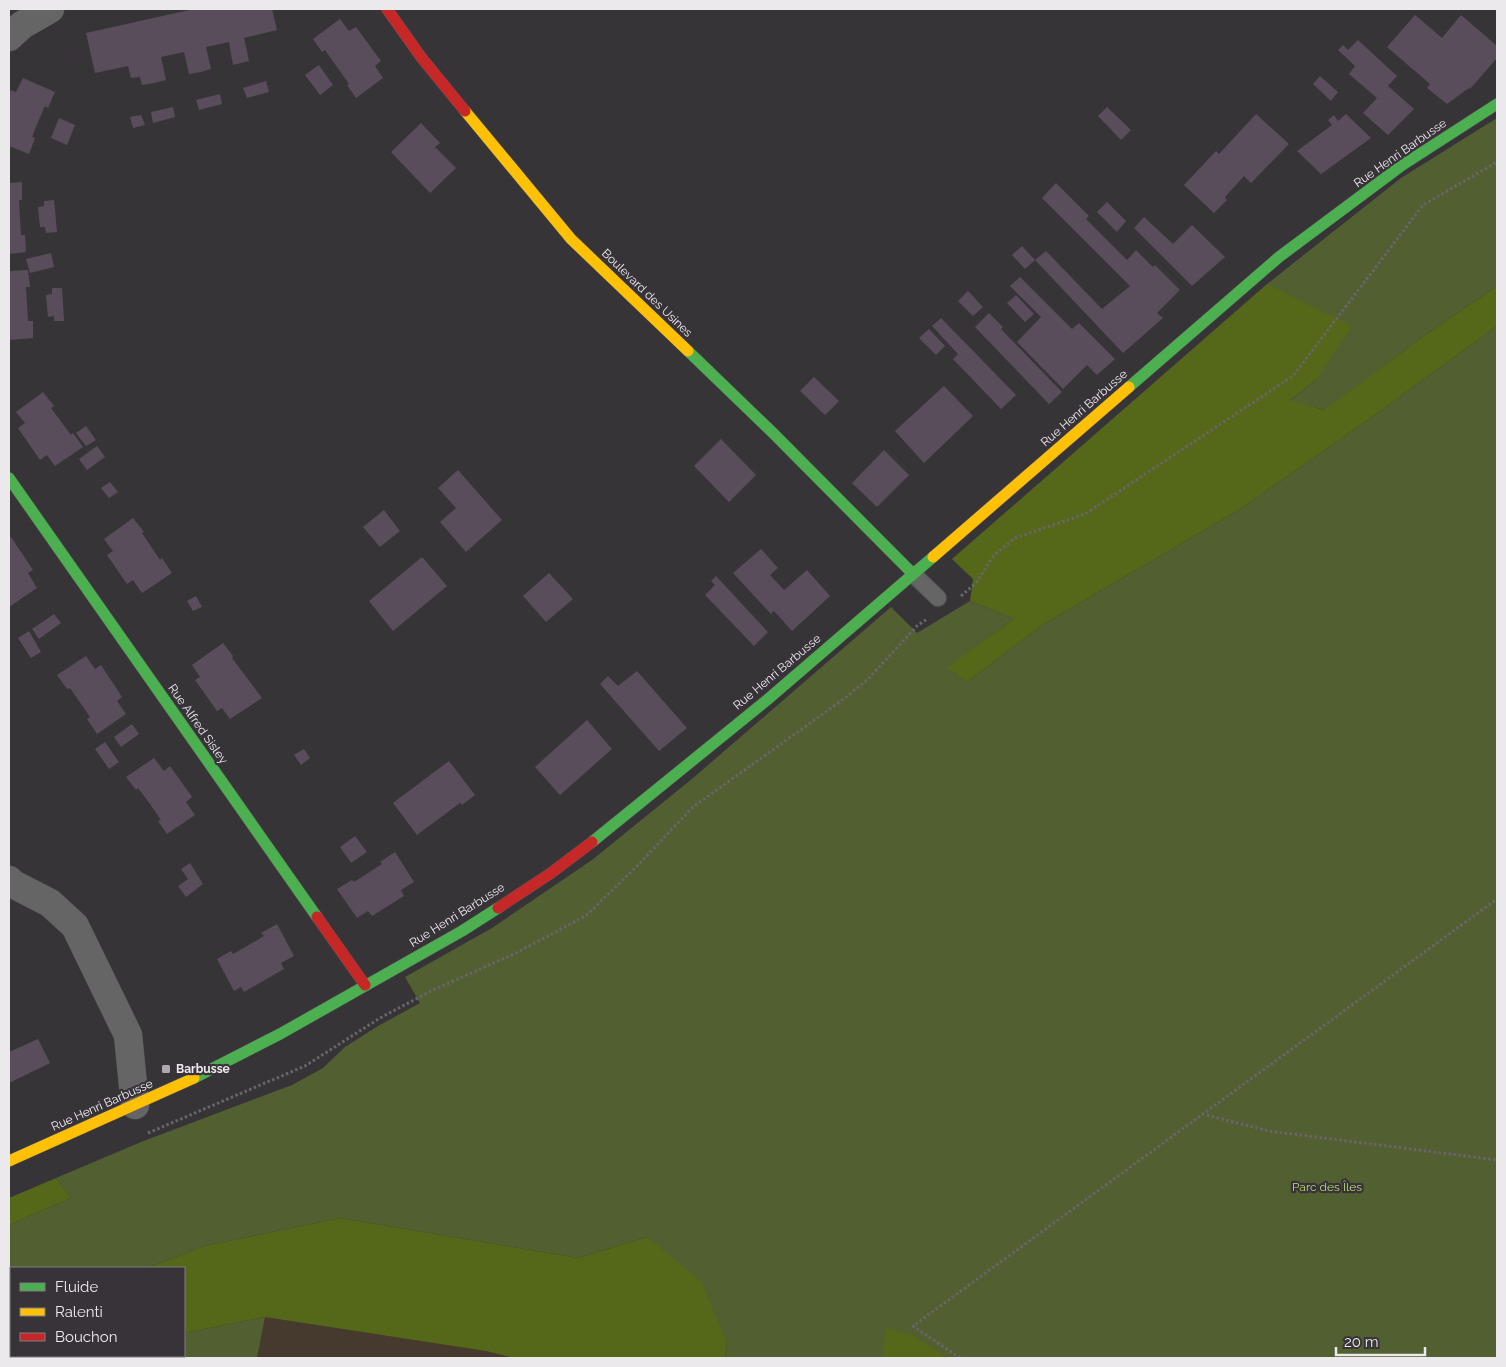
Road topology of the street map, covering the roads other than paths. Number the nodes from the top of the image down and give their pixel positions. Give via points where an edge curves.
1 (50, 9) edge
2 (387, 9) edge
3 (9, 37) edge
4 (1497, 104) edge
5 (9, 478) edge
6 (913, 574) junction
7 (938, 598) dead end
8 (9, 880) edge
9 (365, 985) junction
10 (135, 1106) junction
11 (9, 1161) edge

1 - 3 street via 22,25
2 - 6 street, Boulevard des Usines via 421,57 571,239 772,432
4 - 6 street, Rue Henri Barbusse via 1401,166 1279,257
5 - 9 street, Rue Alfred Sisley
6 - 7 lane
6 - 9 street, Rue Henri Barbusse via 760,706 613,826 550,873 462,931
8 - 10 street via 50,903 75,926 128,1035
9 - 10 street, Rue Henri Barbusse via 280,1034
10 - 11 street, Rue Henri Barbusse

